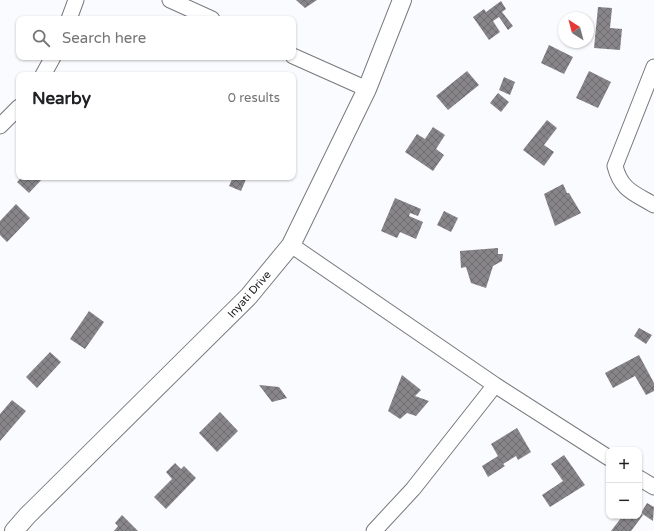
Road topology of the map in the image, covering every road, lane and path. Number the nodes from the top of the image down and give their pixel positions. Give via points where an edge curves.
1 (76, 0) edge
2 (170, 0) edge
3 (402, 0) edge
4 (70, 16) edge
5 (205, 16) edge
6 (296, 57) edge
7 (51, 60) edge
8 (654, 67) edge
9 (45, 72) edge
10 (367, 89) junction
11 (16, 110) edge
12 (0, 126) edge
13 (654, 205) edge
14 (291, 245) junction
15 (495, 384) junction
16 (606, 456) edge
17 (642, 480) edge
18 (654, 487) edge
19 (14, 531) edge
20 (374, 531) edge

1 - 4 street
2 - 5 street
3 - 10 street, Inyati Drive
6 - 10 street
7 - 9 street
8 - 13 street via 615,166 618,177 627,189
10 - 14 street, Inyati Drive
11 - 12 street
14 - 15 street
14 - 19 street, Inyati Drive via 249,296
15 - 16 street
15 - 20 street via 413,489
17 - 18 street

